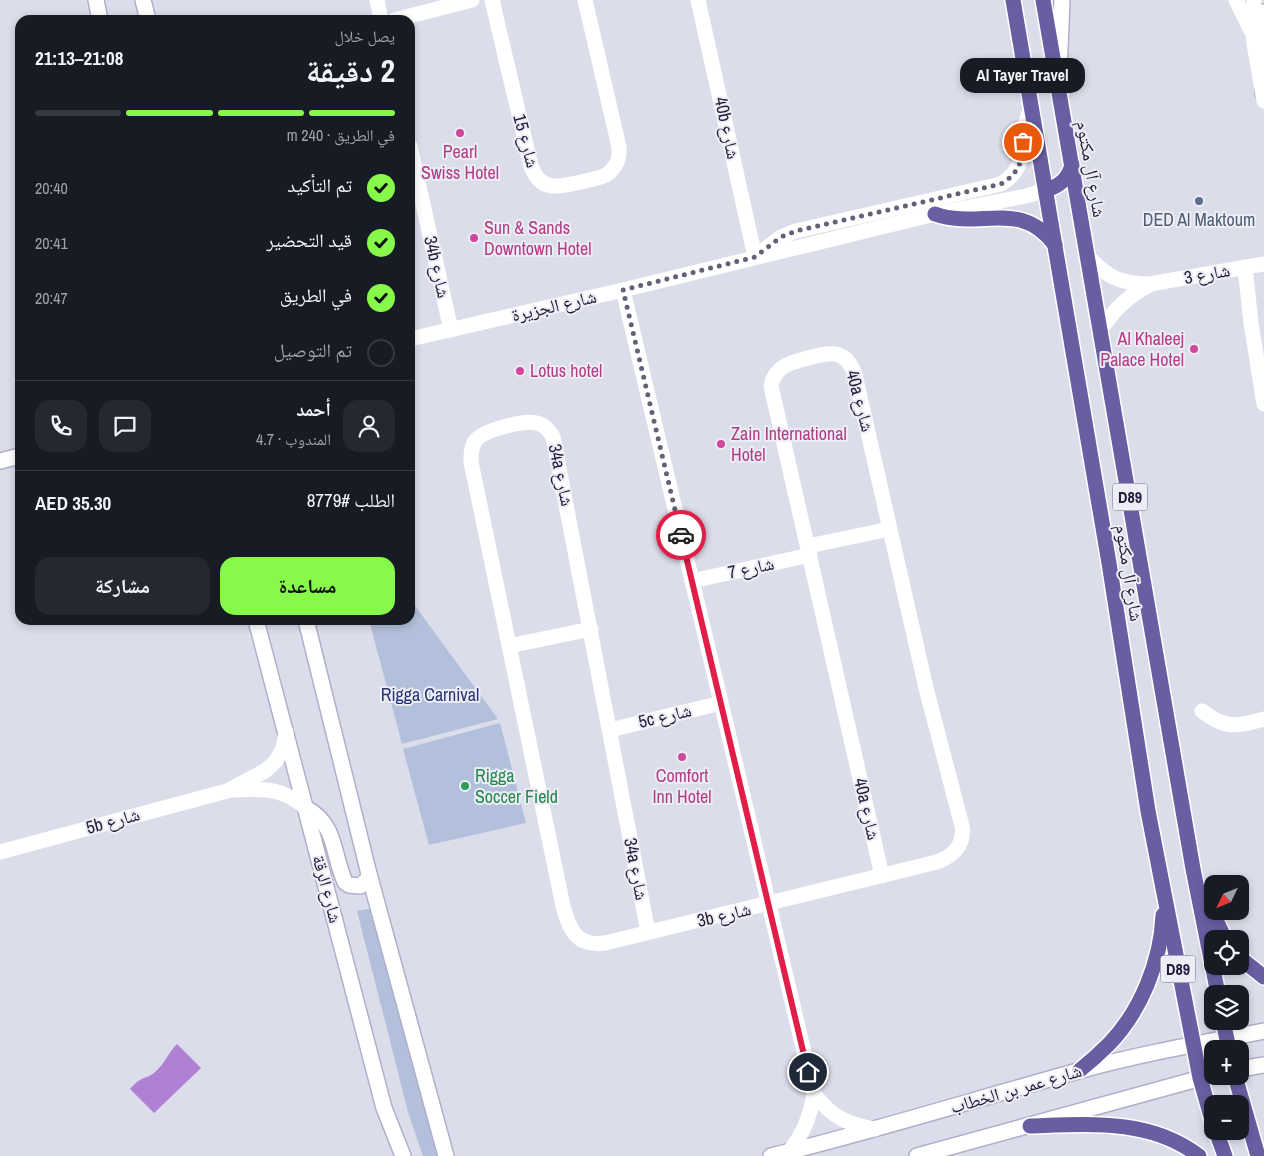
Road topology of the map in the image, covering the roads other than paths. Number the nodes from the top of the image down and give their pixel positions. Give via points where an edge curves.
1 (96, 0) edge
2 (143, 0) edge
3 (377, 0) edge
4 (472, 0) edge
5 (492, 0) edge
6 (585, 0) edge
7 (698, 0) edge
8 (1013, 0) edge
9 (1043, 0) edge
10 (1062, 0) edge
11 (1236, 0) edge
12 (1254, 0) edge
13 (1264, 12) edge
14 (99, 15) edge
15 (147, 15) edge
16 (380, 15) edge
17 (414, 15) edge
18 (1253, 38) junction
19 (1058, 90) junction
20 (1263, 98) edge
21 (1032, 108) junction
22 (1072, 165) junction
23 (415, 168) edge
24 (1046, 190) junction
25 (935, 214) junction
26 (1056, 245) junction
27 (1087, 255) junction
28 (755, 257) junction
29 (1264, 264) edge
30 (1239, 268) junction
31 (1150, 284) junction
32 (623, 290) junction
33 (451, 330) junction
34 (1100, 330) junction
35 (415, 338) edge
36 (1264, 404) edge
37 (15, 447) edge
38 (0, 451) edge
39 (15, 457) edge
40 (0, 461) edge
41 (890, 529) junction
42 (809, 551) junction
43 (692, 581) junction
44 (257, 625) edge
45 (307, 625) edge
46 (591, 629) junction
47 (509, 646) junction
48 (721, 703) junction
49 (1202, 710) dead end
50 (1264, 719) edge
51 (610, 730) junction
52 (286, 732) junction
53 (226, 791) junction
54 (306, 808) junction
55 (959, 847) joint
56 (0, 852) edge
57 (1194, 869) junction
58 (369, 874) junction
59 (882, 876) junction
60 (1163, 894) junction
61 (768, 904) junction
62 (563, 906) joint
63 (1221, 930) edge
64 (648, 932) junction
65 (1249, 966) edge
66 (1264, 978) edge
67 (1216, 985) edge
68 (1264, 1031) edge
69 (1237, 1040) edge
70 (1193, 1044) junction
71 (1204, 1044) edge
72 (1264, 1065) edge
73 (1249, 1068) edge
74 (1080, 1070) junction
75 (1204, 1072) edge
76 (1204, 1078) edge
77 (1238, 1085) edge
78 (814, 1094) junction
79 (384, 1108) junction
80 (1030, 1126) junction
81 (875, 1129) junction
82 (1219, 1140) edge
83 (788, 1152) junction
84 (393, 1156) edge
85 (403, 1156) edge
86 (447, 1156) edge
87 (770, 1156) edge
88 (917, 1156) edge
89 (1199, 1156) edge
90 (1225, 1156) edge
91 (1258, 1156) edge

1 - 14 street
2 - 15 street
3 - 16 street
4 - 17 street
5 - 6 street, شارع 15 via 534,174 548,186 556,187 606,175 613,170 620,155
7 - 28 street, 40b شارع
8 - 21 main road, شارع آل مكتوم / D89
9 - 19 main road, شارع آل مكتوم / D89
10 - 19 street
11 - 18 street
12 - 18 street
13 - 20 street
18 - 20 street
19 - 22 main road, شارع آل مكتوم / D89
21 - 24 main road, شارع آل مكتوم / D89
21 - 28 street, شارع الجزيرة via 1024,124 1020,164 1001,184 796,231 781,237
22 - 24 main road via 1063,182
22 - 27 main road, شارع آل مكتوم / D89
23 - 33 street, 34b شارع
24 - 25 street, شارع الجزيرة
24 - 26 main road, شارع آل مكتوم / D89
25 - 26 main road via 954,219 1002,217 1025,220 1042,230
25 - 28 street, شارع الجزيرة
26 - 60 main road, شارع آل مكتوم / D89
27 - 31 street, شارع 3 via 1114,279
27 - 34 main road, شارع آل مكتوم / D89
28 - 32 street, شارع الجزيرة
29 - 30 street, شارع 3
30 - 31 street, شارع 3
30 - 36 street
31 - 34 street, شارع 3 via 1121,303
32 - 33 street, شارع الجزيرة
32 - 43 street
33 - 35 street, شارع الجزيرة
34 - 57 main road, شارع آل مكتوم / D89
37 - 38 street
39 - 40 street
41 - 42 street, شارع 7
41 - 42 street, 40a شارع via 852,367 840,355 824,354 783,366 777,371 771,386
41 - 55 street, 40a شارع via 962,826
42 - 43 street, شارع 7
42 - 59 street, 40a شارع
43 - 48 street
44 - 52 street, شارع الرقة
45 - 58 street
46 - 47 street
46 - 47 street, 34a شارع via 554,437 542,425 526,422 484,434 477,439 470,454
46 - 51 street, 34a شارع
47 - 62 street, 34a شارع
48 - 51 street, 5c شارع
48 - 61 street
49 - 50 street via 1221,723 1232,725
51 - 64 street, 34a شارع
52 - 53 street, 5b شارع via 283,748 265,772
52 - 54 street, شارع الرقة
53 - 54 street, 5b شارع via 270,789 296,798
53 - 56 street, 5b شارع
54 - 58 street, 5b شارع via 328,828 345,882 360,886
54 - 79 street, شارع الرقة
55 - 59 street, 3b شارع via 945,859
57 - 63 main road
57 - 67 main road, شارع آل مكتوم / D89
58 - 86 street
59 - 61 street, 3b شارع
60 - 70 main road, شارع آل مكتوم / D89
60 - 74 main road via 1158,947 1147,984 1110,1043
61 - 64 street, 3b شارع
61 - 78 street
62 - 64 street, 3b شارع via 572,932 586,943 596,944
65 - 66 main road
68 - 69 street, شارع عمر بن الخطاب
70 - 71 street, شارع عمر بن الخطاب
70 - 74 street, شارع عمر بن الخطاب
70 - 75 main road, شارع آل مكتوم / D89
72 - 73 street
74 - 81 street, شارع عمر بن الخطاب
76 - 80 street
77 - 91 main road
78 - 81 street via 840,1119
78 - 83 street via 806,1125
79 - 84 street
79 - 85 street, شارع الرقة
80 - 88 street
80 - 89 main road via 1096,1124 1145,1130
81 - 83 street, شارع عمر بن الخطاب
82 - 90 main road
83 - 87 street, شارع عمر بن الخطاب

